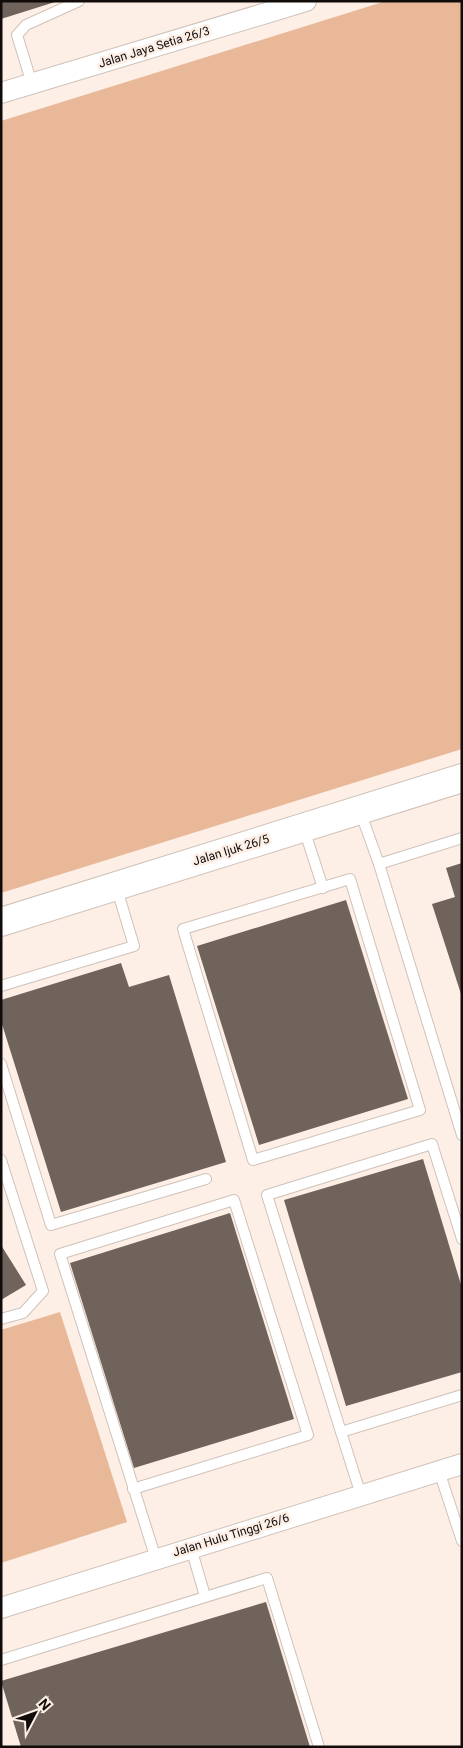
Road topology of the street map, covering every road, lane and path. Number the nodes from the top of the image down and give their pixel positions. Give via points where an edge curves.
1 (79, 1) edge
2 (306, 1) edge
3 (32, 84) junction
4 (1, 93) edge
5 (462, 778) edge
6 (360, 810) junction
7 (304, 828) junction
8 (462, 838) edge
9 (379, 864) junction
10 (116, 886) junction
11 (323, 888) junction
12 (1, 922) edge
13 (1, 986) edge
14 (1, 1064) edge
15 (462, 1135) edge
16 (1, 1160) edge
17 (206, 1178) dead end
18 (462, 1238) edge
19 (1, 1319) edge
20 (462, 1395) edge
21 (341, 1432) junction
22 (462, 1464) edge
23 (439, 1471) junction
24 (134, 1489) junction
25 (361, 1495) junction
26 (462, 1541) edge
27 (191, 1548) junction
28 (156, 1559) junction
29 (205, 1596) junction
30 (1, 1608) edge
31 (1, 1660) edge
32 (319, 1747) edge

1 - 3 lane via 26,25 17,35
2 - 3 street, Jalan Jaya Setia 26/3
3 - 4 street, Jalan Jaya Setia 26/3
5 - 6 street, Jalan Ijuk 26/5
6 - 7 street, Jalan Ijuk 26/5
6 - 9 lane
7 - 10 street, Jalan Ijuk 26/5
7 - 11 lane
8 - 9 lane
9 - 15 lane
10 - 12 street, Jalan Ijuk 26/5
10 - 13 lane via 134,946
11 - 11 lane via 183,929 253,1160 420,1110 350,880
14 - 17 lane via 50,1225
16 - 19 lane via 43,1292 23,1312
18 - 21 lane via 432,1144 267,1195
20 - 21 lane
21 - 25 lane
22 - 23 street, Jalan Hulu Tinggi 26/6
23 - 25 street, Jalan Hulu Tinggi 26/6
23 - 26 lane
24 - 24 lane via 308,1435 234,1200 60,1254
24 - 28 lane
25 - 27 street, Jalan Hulu Tinggi 26/6
27 - 28 street, Jalan Hulu Tinggi 26/6
27 - 29 lane
28 - 30 street, Jalan Hulu Tinggi 26/6
29 - 31 lane
29 - 32 lane via 267,1578

